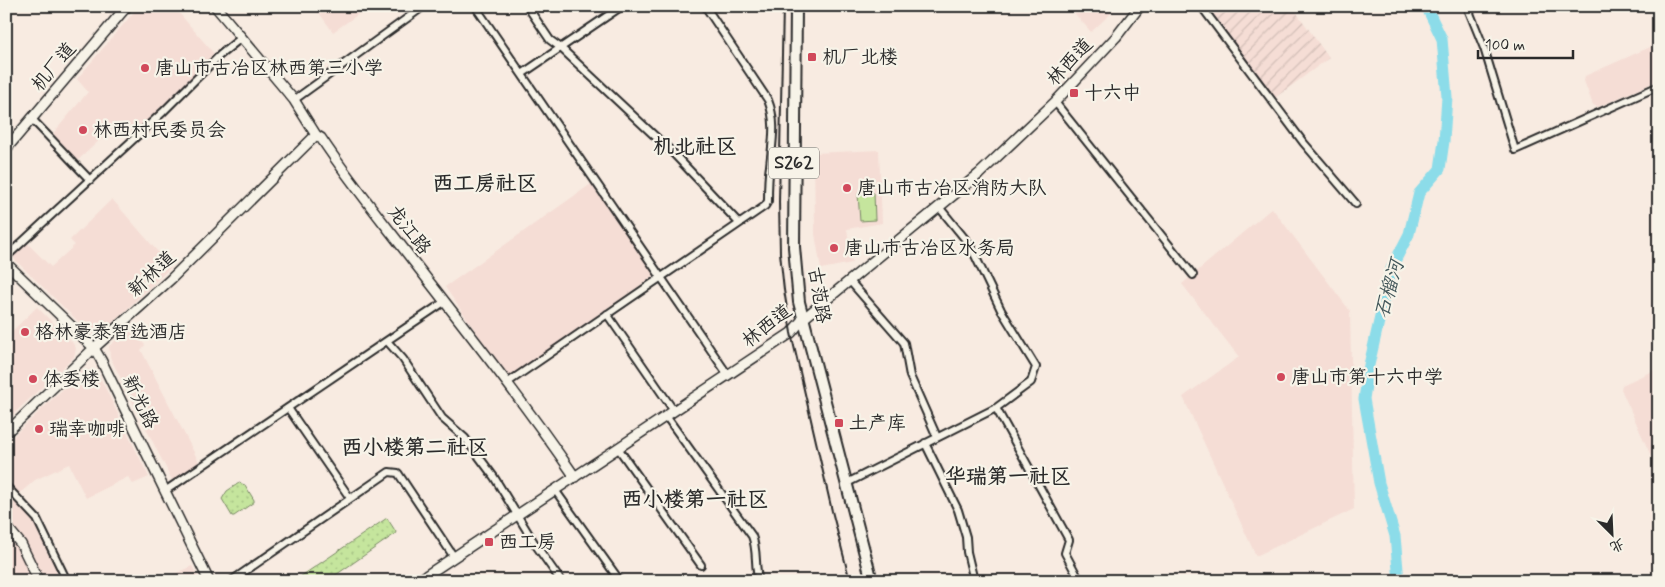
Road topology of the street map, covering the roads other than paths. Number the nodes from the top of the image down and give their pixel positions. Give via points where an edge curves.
1 (127, 6) edge
2 (215, 6) edge
3 (424, 6) edge
4 (476, 6) edge
5 (527, 6) edge
6 (622, 6) edge
7 (705, 6) edge
8 (796, 6) edge
9 (1140, 6) edge
10 (1201, 6) edge
11 (1468, 6) edge
12 (241, 38) junction
13 (561, 48) junction
14 (522, 74) junction
15 (1659, 86) edge
16 (294, 100) junction
17 (1054, 102) junction
18 (32, 119) junction
19 (316, 135) junction
20 (6, 149) edge
21 (90, 180) junction
22 (1356, 204) dead end
23 (939, 207) junction
24 (739, 223) junction
25 (6, 257) edge
26 (6, 263) edge
27 (1193, 275) dead end
28 (661, 277) junction
29 (849, 280) junction
30 (444, 302) junction
31 (607, 314) junction
32 (803, 318) junction
33 (387, 341) junction
34 (94, 348) junction
35 (728, 375) junction
36 (507, 382) junction
37 (288, 408) junction
38 (996, 408) junction
39 (670, 413) junction
40 (6, 433) edge
41 (937, 437) junction
42 (925, 444) junction
43 (618, 448) junction
44 (575, 477) junction
45 (847, 483) junction
46 (6, 486) edge
47 (555, 490) junction
48 (165, 491) junction
49 (350, 498) junction
50 (518, 514) junction
51 (6, 526) edge
52 (454, 557) junction
53 (702, 565) dead end
54 (39, 581) edge
55 (67, 581) edge
56 (209, 581) edge
57 (231, 581) edge
58 (418, 581) edge
59 (561, 581) edge
60 (620, 581) edge
61 (759, 581) edge
62 (872, 581) edge
63 (974, 581) edge
64 (1080, 581) edge

1 - 18 street, 机厂道
2 - 12 street, 龙江路
3 - 16 street
4 - 14 street
5 - 13 street via 550,40
6 - 13 street
7 - 24 street via 768,100 773,119 768,201
8 - 32 main road, 古范路 / S262 via 794,247
9 - 17 street, 林西道 via 1116,37
10 - 22 street via 1303,142
11 - 15 street via 1515,150
12 - 16 street, 龙江路
12 - 21 street
13 - 14 street
13 - 24 street via 674,154
14 - 28 street
16 - 19 street, 龙江路
17 - 23 street, 林西道 via 979,174
17 - 27 street
18 - 20 street, 机厂道
18 - 21 street
19 - 30 street, 龙江路
19 - 34 street, 新林道 via 171,279
21 - 25 street
23 - 29 street, 林西道
23 - 38 street via 978,258 1001,310 1036,367 1031,382
24 - 28 street
26 - 34 street, 新光路
28 - 31 street
28 - 35 street
29 - 32 street, 林西道
29 - 41 street via 904,343 910,376
30 - 33 street
30 - 36 street, 龙江路
31 - 36 street
31 - 39 street
32 - 35 street, 林西道 via 791,333
32 - 45 main road, 古范路 / S262
33 - 37 street
33 - 50 street via 403,359 442,418 466,438
34 - 40 street, 新林道
34 - 48 street, 新光路
35 - 39 street, 林西道
36 - 44 street, 龙江路
37 - 48 street
37 - 49 street
38 - 41 street
38 - 64 street via 1068,540 1065,553
39 - 43 street, 林西道
39 - 61 street via 752,536
41 - 42 street
42 - 45 street
42 - 63 street via 958,510
43 - 44 street, 林西道
43 - 53 street
44 - 47 street, 林西道
45 - 62 main road, 古范路 / S262
46 - 55 street via 37,519
47 - 50 street, 林西道
47 - 60 street
48 - 56 street, 新光路
49 - 52 street via 390,472 398,473
49 - 57 street
50 - 52 street, 林西道
50 - 59 street
51 - 54 street via 21,544
52 - 58 street, 林西道

